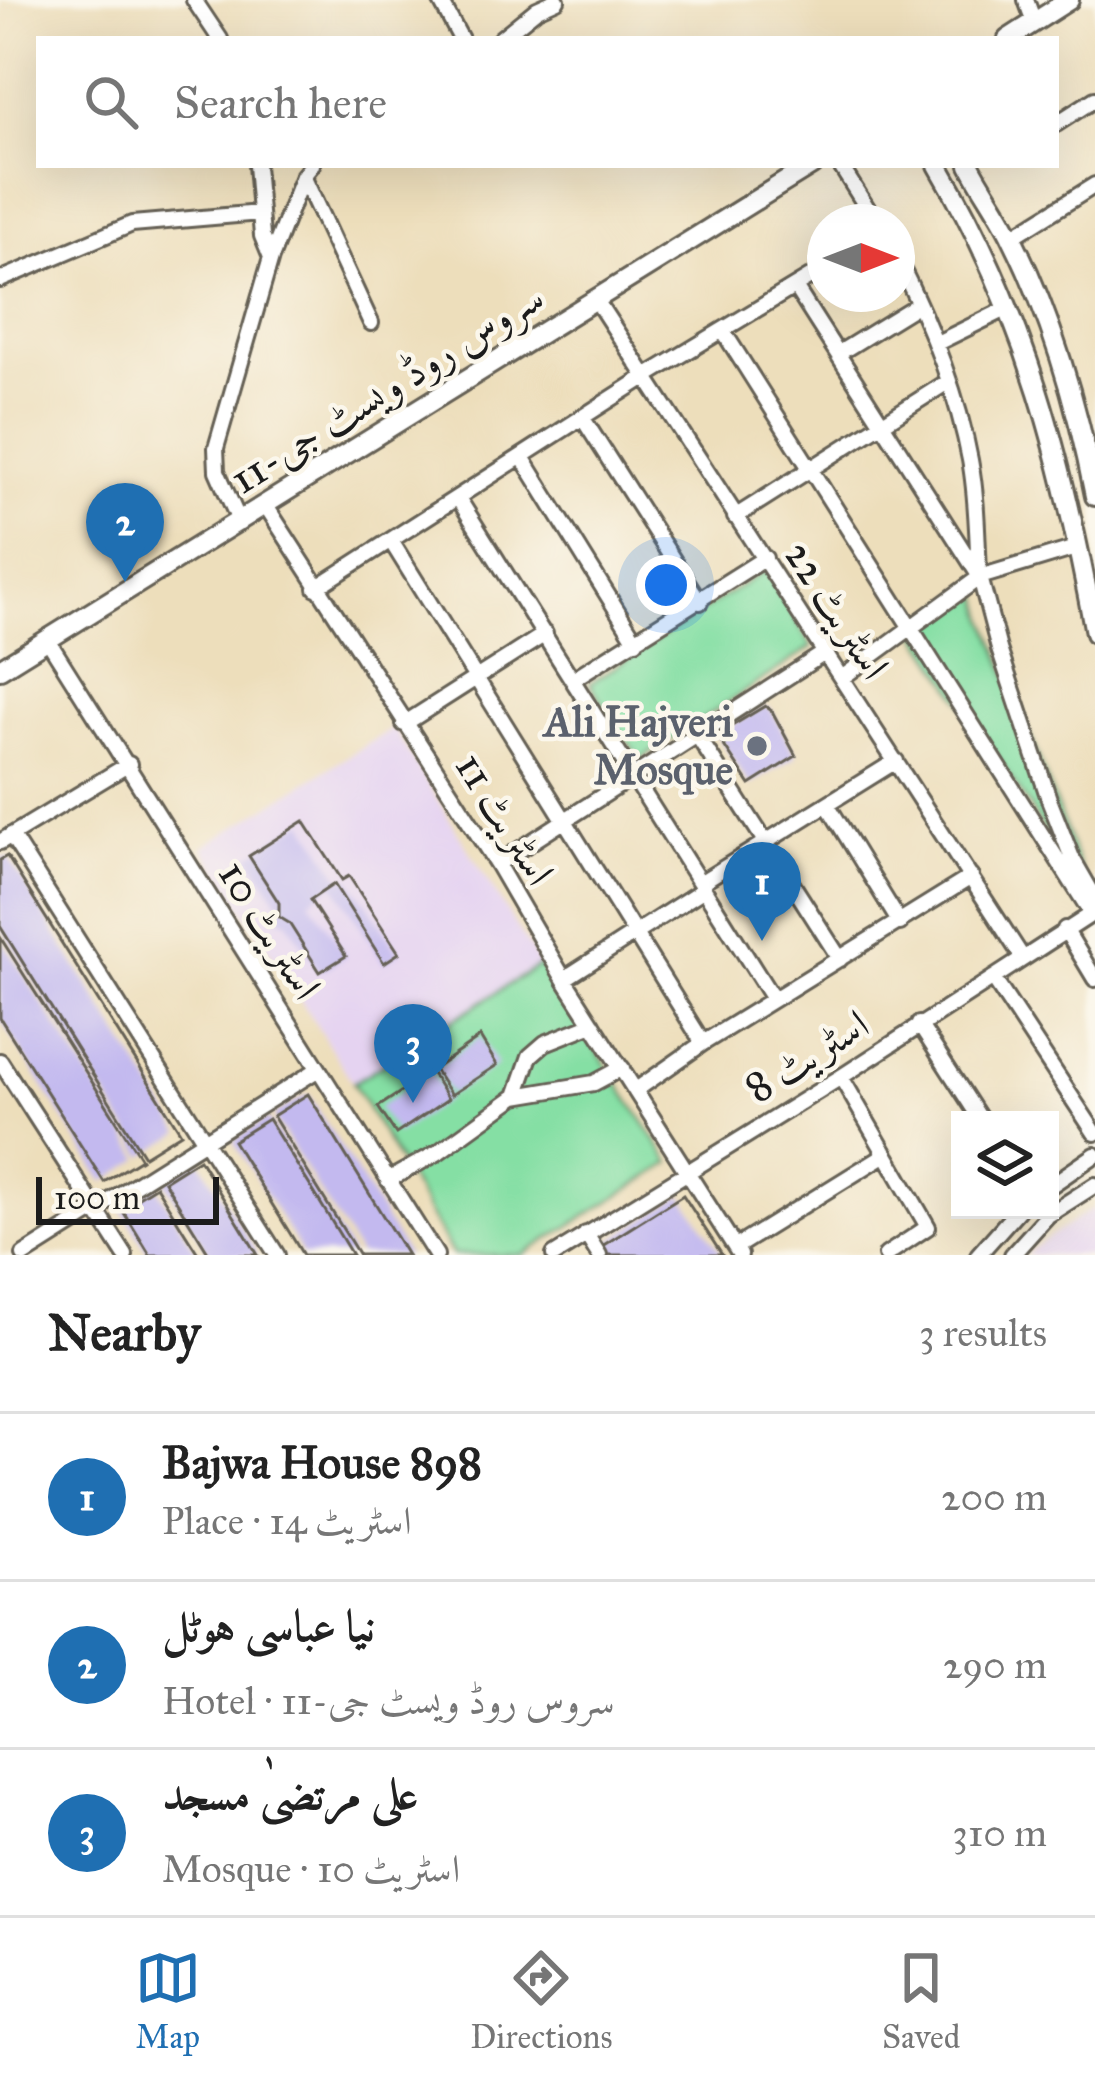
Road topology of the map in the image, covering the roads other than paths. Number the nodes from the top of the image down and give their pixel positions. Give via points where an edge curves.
1 (194, 0) edge
2 (440, 0) edge
3 (556, 0) edge
4 (1026, 0) edge
5 (1069, 0) edge
6 (1034, 22) junction
7 (218, 36) edge
8 (458, 36) edge
9 (504, 36) edge
10 (1013, 36) edge
11 (1095, 99) edge
12 (1059, 122) edge
13 (256, 168) edge
14 (807, 168) edge
15 (842, 168) edge
16 (940, 168) edge
17 (979, 168) edge
18 (308, 171) edge
19 (1095, 185) edge
20 (865, 204) edge
21 (260, 213) junction
22 (1012, 237) junction
23 (271, 258) junction
24 (807, 279) edge
25 (0, 280) edge
26 (795, 287) junction
27 (596, 300) junction
28 (915, 300) edge
29 (917, 305) junction
30 (1000, 312) dead end
31 (371, 323) dead end
32 (723, 331) junction
33 (937, 343) junction
34 (839, 353) junction
35 (644, 377) junction
36 (949, 381) junction
37 (582, 417) junction
38 (882, 424) junction
39 (522, 457) junction
40 (811, 468) junction
41 (1095, 496) edge
42 (458, 498) junction
43 (266, 506) junction
44 (735, 517) junction
45 (240, 523) junction
46 (391, 542) junction
47 (1079, 547) junction
48 (765, 558) junction
49 (980, 577) junction
50 (316, 588) junction
51 (700, 602) junction
52 (910, 625) junction
53 (1095, 633) edge
54 (545, 634) junction
55 (47, 640) junction
56 (636, 641) junction
57 (826, 652) junction
58 (0, 669) edge
59 (478, 676) junction
60 (843, 676) junction
61 (573, 679) junction
62 (404, 724) junction
63 (697, 735) junction
64 (896, 761) junction
65 (129, 764) junction
66 (633, 776) junction
67 (827, 804) junction
68 (564, 819) junction
69 (6, 839) edge
70 (767, 842) junction
71 (497, 864) junction
72 (971, 877) junction
73 (702, 886) junction
74 (1094, 908) edge
75 (900, 923) junction
76 (1065, 929) junction
77 (636, 932) junction
78 (1022, 957) junction
79 (840, 959) junction
80 (993, 978) junction
81 (564, 979) junction
82 (1095, 979) edge
83 (773, 999) junction
84 (593, 1024) junction
85 (919, 1024) junction
86 (703, 1043) junction
87 (0, 1061) edge
88 (622, 1068) junction
89 (317, 1070) junction
90 (841, 1077) junction
91 (19, 1090) junction
92 (635, 1090) junction
93 (516, 1096) junction
94 (0, 1100) edge
95 (975, 1111) edge
96 (1095, 1133) edge
97 (207, 1142) junction
98 (886, 1154) junction
99 (1095, 1155) edge
100 (688, 1169) junction
101 (388, 1180) junction
102 (1059, 1180) edge
103 (1095, 1185) edge
104 (1059, 1205) edge
105 (97, 1211) junction
106 (1010, 1219) edge
107 (1040, 1219) edge
108 (586, 1234) junction
109 (738, 1251) edge
110 (24, 1255) edge
111 (125, 1255) edge
112 (277, 1255) edge
113 (436, 1255) edge
114 (554, 1255) edge
115 (599, 1255) edge
116 (886, 1255) edge
117 (978, 1255) edge
118 (1012, 1255) edge

1 - 7 street
2 - 8 street
3 - 9 street
4 - 6 street
5 - 6 main road
6 - 10 main road
11 - 12 street
13 - 21 street
14 - 27 main road, سروس روڈ ویسٹ جی-11
15 - 20 street
16 - 47 main road via 1021,336
17 - 22 main road
18 - 23 street
18 - 31 street
19 - 22 street
21 - 23 street
21 - 25 street via 132,224
22 - 41 main road via 1063,368
23 - 45 street via 216,448 217,471
24 - 26 street
26 - 32 street
26 - 34 street
27 - 35 street, اسٹریٹ 22
27 - 43 main road, سروس روڈ ویسٹ جی-11
28 - 29 street
29 - 33 street
29 - 34 street
30 - 33 street
32 - 35 street
32 - 40 street
33 - 36 street
34 - 38 street
35 - 37 street
35 - 44 street, اسٹریٹ 22
36 - 38 street
36 - 49 street via 971,461
37 - 39 street
37 - 51 street
38 - 40 street
38 - 49 street
39 - 42 street
39 - 56 street
40 - 44 street
40 - 52 street
42 - 46 street
42 - 54 street
43 - 45 main road, سروس روڈ ویسٹ جی-11
43 - 50 street, اسٹریٹ 11
44 - 48 street, اسٹریٹ 22
45 - 55 main road, سروس روڈ ویسٹ جی-11
46 - 50 street
46 - 59 street
47 - 49 street
47 - 53 main road
48 - 51 street
48 - 57 street, اسٹریٹ 22
49 - 52 street
49 - 74 street via 1050,802
50 - 62 street, اسٹریٹ 11
51 - 56 street
52 - 60 street
52 - 74 street
54 - 59 street
54 - 61 street
55 - 58 main road, سروس روڈ ویسٹ جی-11
55 - 65 street, اسٹریٹ 10
56 - 61 street
57 - 60 street, اسٹریٹ 22
57 - 63 street
59 - 62 street
59 - 68 street
60 - 64 street, اسٹریٹ 22
61 - 66 street
62 - 71 street, اسٹریٹ 11
63 - 66 street
63 - 70 street
64 - 67 street
64 - 72 street, اسٹریٹ 22
65 - 69 street
65 - 89 street, اسٹریٹ 10
66 - 68 street
66 - 73 street
67 - 70 street
67 - 75 street
68 - 71 street
68 - 77 street
69 - 97 street
70 - 73 street
70 - 79 street
71 - 81 street, اسٹریٹ 11
72 - 75 street
72 - 78 street, اسٹریٹ 22
73 - 77 street
73 - 83 street
74 - 76 street, اسٹریٹ 8
75 - 79 street
76 - 78 street, اسٹریٹ 8
76 - 82 street
77 - 81 street
77 - 86 street
78 - 80 street, اسٹریٹ 8
79 - 83 street
80 - 85 street, اسٹریٹ 8
80 - 96 street
81 - 84 street, اسٹریٹ 11
83 - 86 street
84 - 88 street, اسٹریٹ 11
84 - 93 street via 530,1056
85 - 90 street, اسٹریٹ 8
85 - 95 street
86 - 92 street
87 - 91 street
88 - 92 street, اسٹریٹ 11
88 - 93 street via 595,1083
89 - 97 street
89 - 101 street, اسٹریٹ 10
90 - 98 street
90 - 100 street, اسٹریٹ 8
91 - 94 street
91 - 105 street
92 - 100 street, اسٹریٹ 11
93 - 101 street
97 - 105 street
97 - 112 street
98 - 109 street
98 - 116 street via 928,1227
99 - 102 street
100 - 108 street, اسٹریٹ 8
100 - 109 street, اسٹریٹ 11
101 - 113 street, اسٹریٹ 10
103 - 104 street
105 - 110 street
105 - 111 street
106 - 117 street
107 - 118 street
108 - 114 street, اسٹریٹ 8
108 - 115 street

